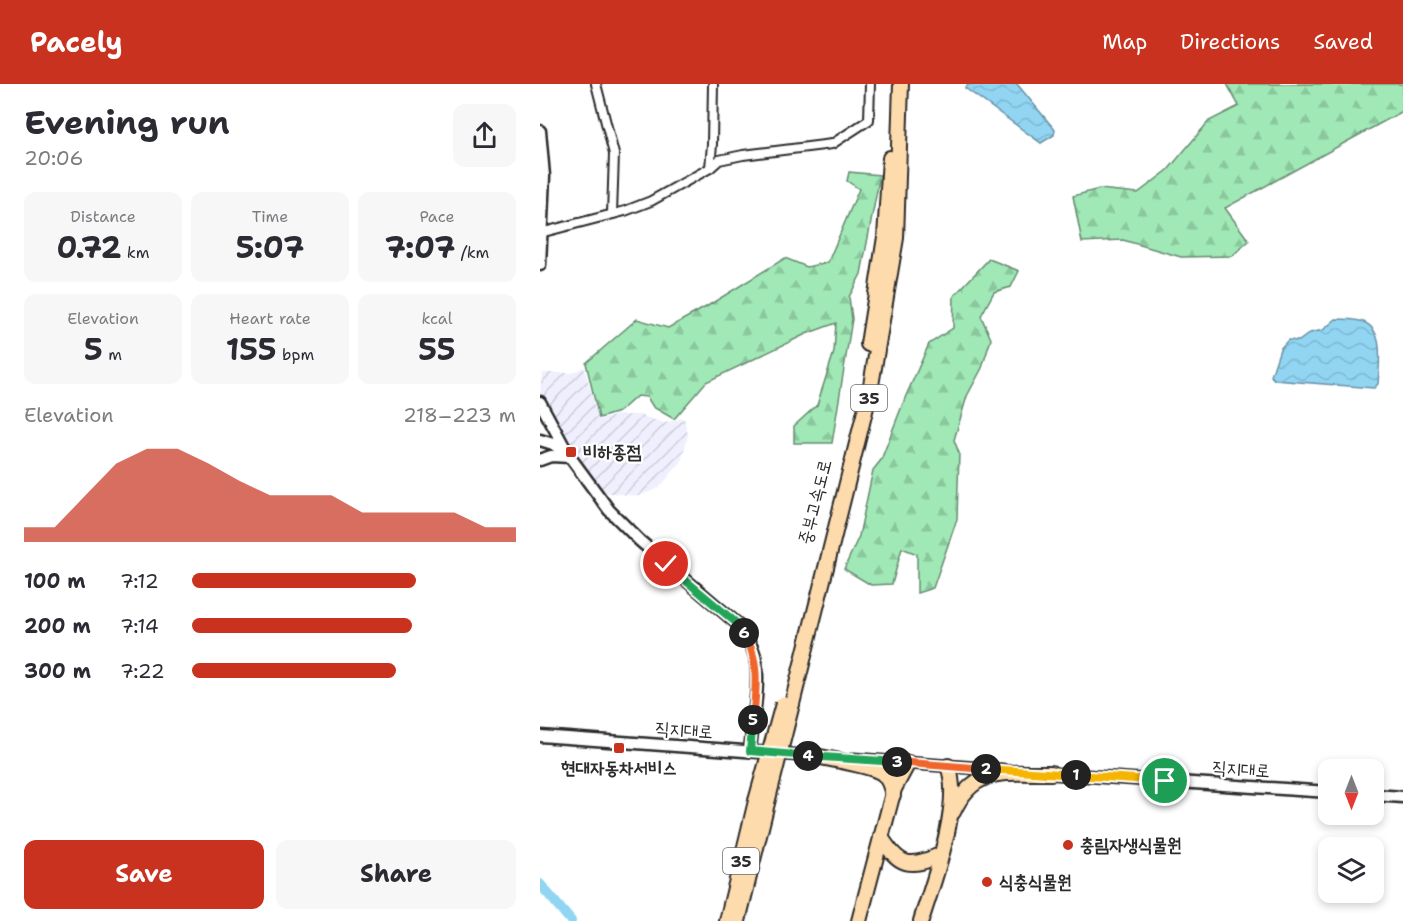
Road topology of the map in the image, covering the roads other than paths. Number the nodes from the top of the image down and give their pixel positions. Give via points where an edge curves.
1 (596, 84) edge
2 (713, 84) edge
3 (870, 84) edge
4 (892, 84) edge
5 (901, 84) edge
6 (540, 131) edge
7 (710, 168) junction
8 (612, 214) junction
9 (541, 233) edge
10 (540, 266) edge
11 (540, 402) edge
12 (540, 440) edge
13 (558, 444) junction
14 (570, 458) junction
15 (540, 460) edge
16 (787, 704) junction
17 (542, 735) edge
18 (750, 751) junction
19 (816, 756) junction
20 (908, 763) junction
21 (948, 766) junction
22 (1051, 773) junction
23 (1318, 791) edge
24 (893, 795) junction
25 (1384, 796) edge
26 (1403, 797) edge
27 (761, 802) junction
28 (949, 819) junction
29 (881, 837) junction
30 (940, 855) junction
31 (727, 921) edge
32 (738, 921) edge
33 (859, 921) edge
34 (921, 921) edge

1 - 8 street via 614,154
2 - 7 street
3 - 7 street via 869,120 832,144 742,155 719,160
4 - 16 highway, 중부고속도로 / 35 via 885,237 861,389
5 - 16 highway, 중부고속도로 / 35 via 896,238 870,391
6 - 9 main road via 544,176
7 - 8 street via 651,201
8 - 9 street
9 - 10 main road
11 - 13 main road
12 - 13 main road
13 - 14 main road
14 - 15 main road via 550,456
14 - 18 main road via 609,510 640,541 740,626 755,657
16 - 27 highway, 중부고속도로 / 35, bridge
17 - 18 main road, 직지대로
18 - 19 main road, 직지대로
19 - 20 main road, 직지대로
19 - 24 highway via 882,773
20 - 21 main road, 직지대로
20 - 24 highway
21 - 22 main road, 직지대로
21 - 28 highway via 953,783
22 - 23 main road, 직지대로
22 - 28 highway via 978,778
24 - 29 highway
25 - 26 main road
27 - 31 highway, 중부고속도로 / 35
27 - 32 highway, 중부고속도로 / 35
28 - 30 highway
29 - 30 highway via 891,853 904,862 921,863
29 - 33 highway
30 - 34 highway

